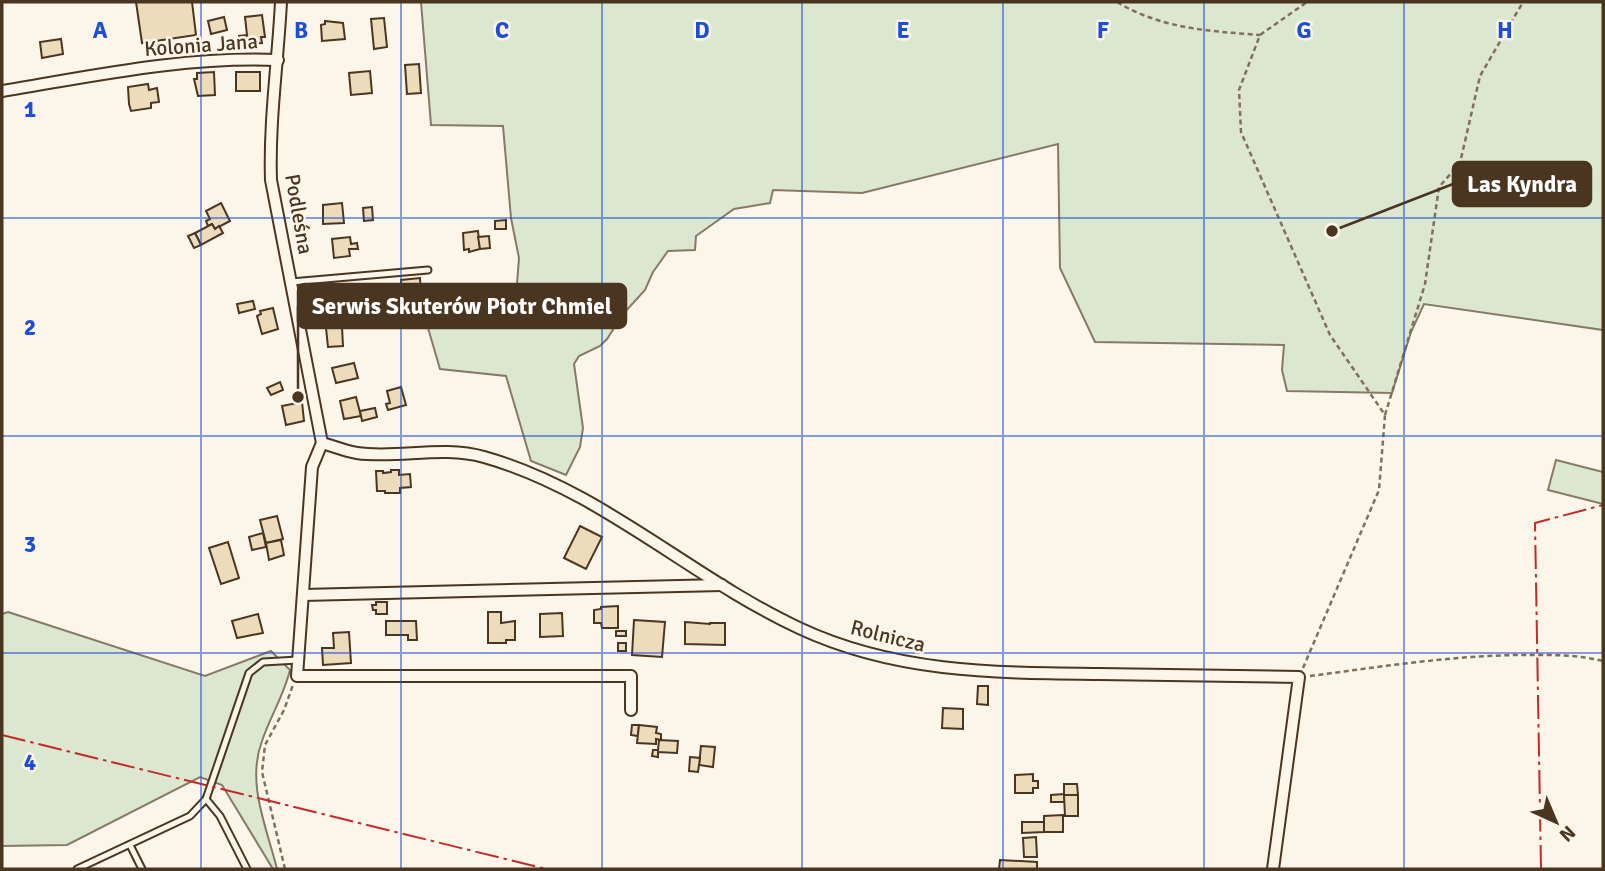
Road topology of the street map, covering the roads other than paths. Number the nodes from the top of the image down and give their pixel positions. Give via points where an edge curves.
1 (281, 2) edge
2 (278, 60) junction
3 (2, 91) edge
4 (428, 270) dead end
5 (291, 282) junction
6 (322, 443) junction
7 (722, 585) junction
8 (303, 595) junction
9 (298, 660) junction
10 (631, 710) dead end
11 (206, 799) junction
12 (130, 845) junction
13 (77, 869) edge
14 (142, 869) edge
15 (247, 869) edge
16 (1273, 869) edge

1 - 2 street, Podleśna
2 - 3 street, Kolonia Jana via 172,65
2 - 5 street, Podleśna via 271,180
4 - 5 lane
5 - 6 street, Podleśna
6 - 7 street, Rolnicza via 359,453 452,452 483,457 584,498
6 - 8 street, Podleśna via 312,467
7 - 8 street
7 - 16 street, Rolnicza via 799,628 918,665 991,673 1299,677
8 - 9 street, Podleśna
9 - 10 street, Podleśna via 297,676 631,676
9 - 11 lane via 263,662 249,673
11 - 12 lane via 190,816
11 - 15 lane
12 - 13 lane
12 - 14 lane

